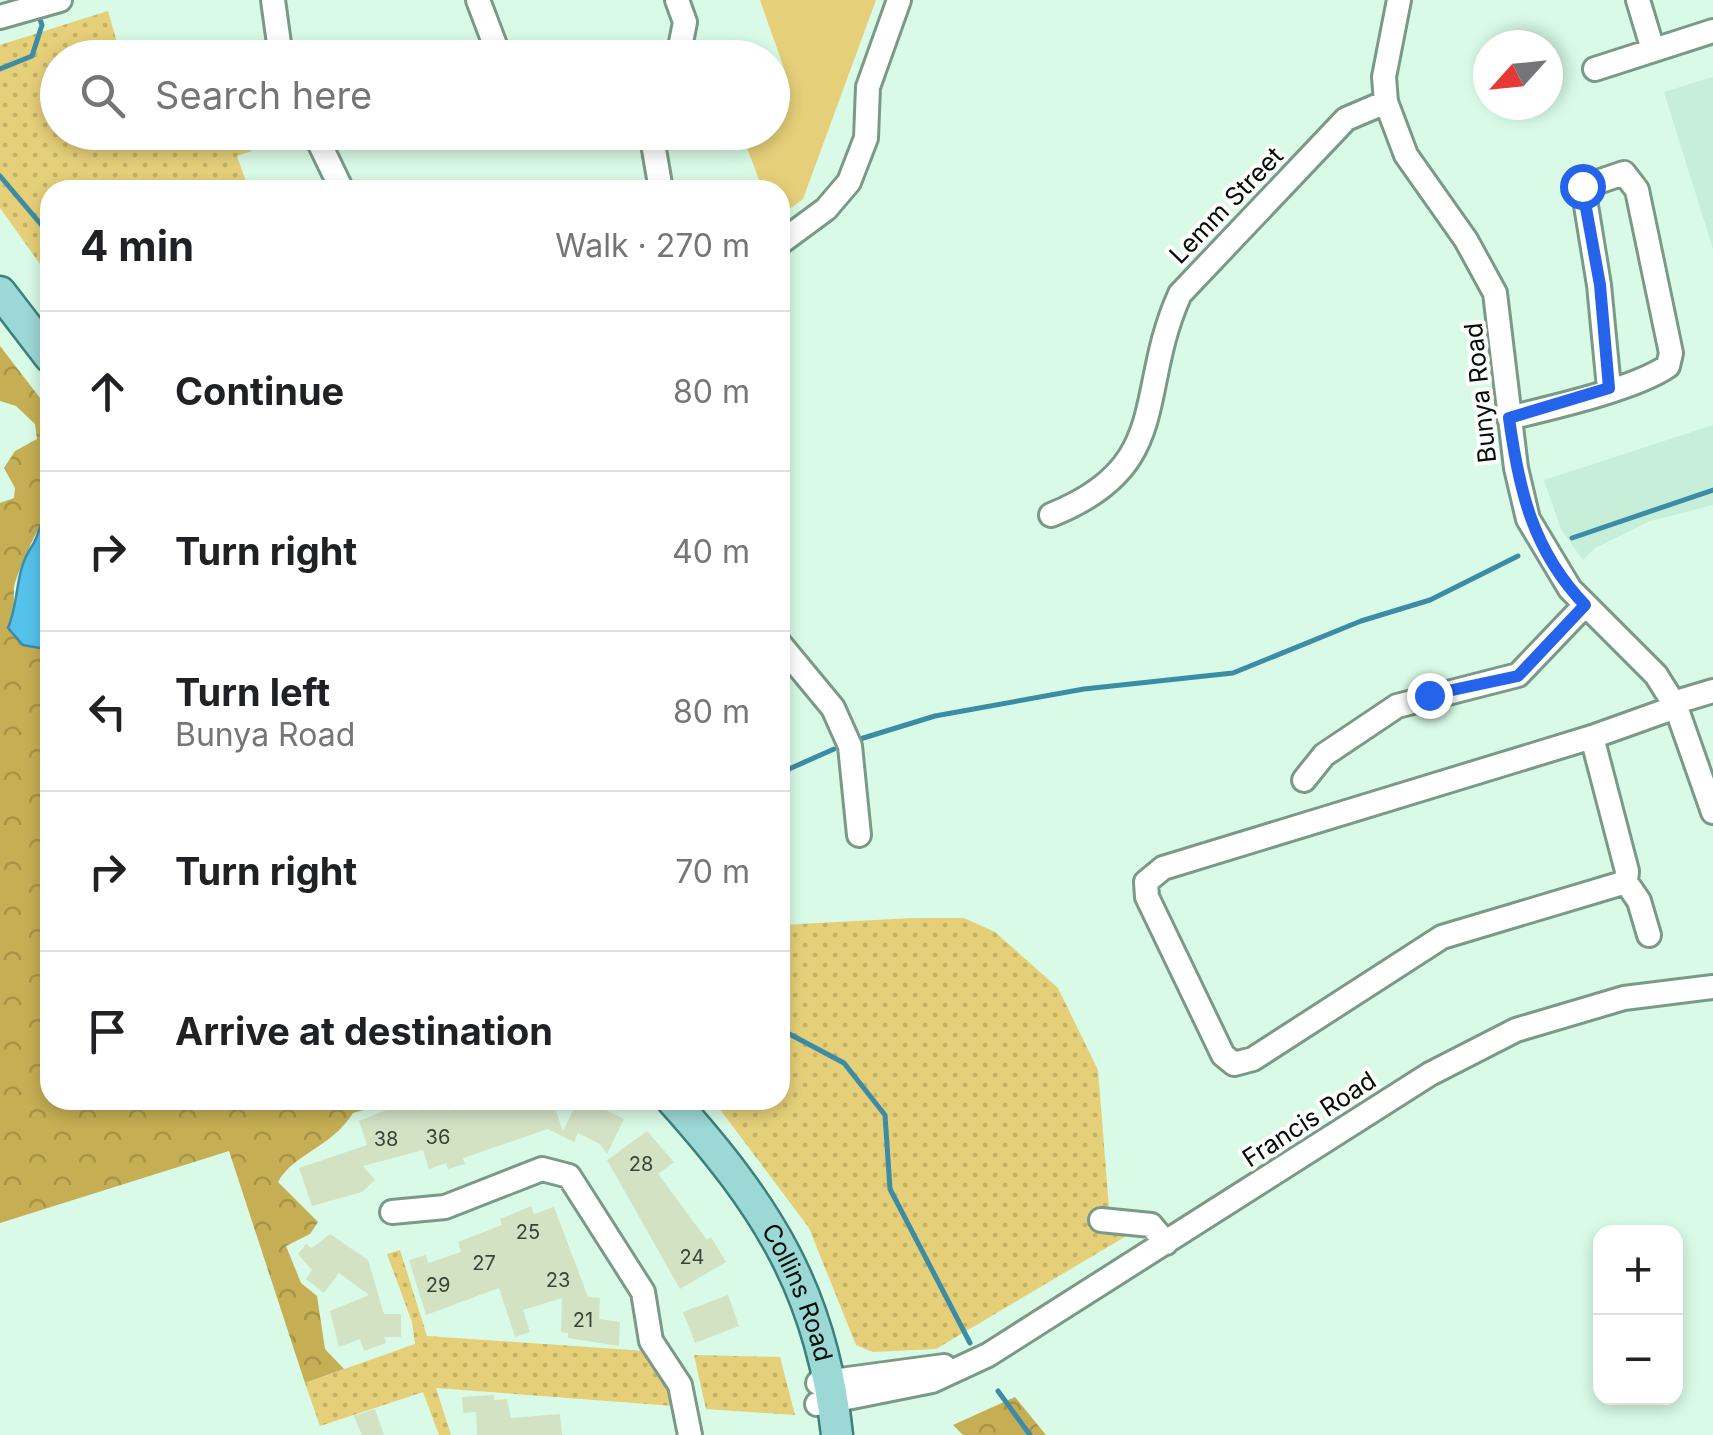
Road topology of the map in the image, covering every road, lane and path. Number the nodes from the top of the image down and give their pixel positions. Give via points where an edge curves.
1 (273, 0) edge
2 (478, 0) edge
3 (677, 0) edge
4 (899, 0) edge
5 (1400, 0) edge
6 (1638, 0) edge
7 (45, 4) edge
8 (0, 17) edge
9 (1713, 31) edge
10 (279, 40) edge
11 (493, 40) edge
12 (682, 40) edge
13 (1653, 50) junction
14 (1595, 69) dead end
15 (1386, 102) junction
16 (323, 150) edge
17 (654, 150) edge
18 (337, 180) edge
19 (660, 180) edge
20 (790, 235) edge
21 (0, 292) edge
22 (40, 345) edge
23 (1609, 388) junction
24 (1509, 418) junction
25 (1051, 515) dead end
26 (1585, 605) junction
27 (790, 656) edge
28 (1713, 691) edge
29 (1675, 704) junction
30 (1592, 737) junction
31 (1304, 780) dead end
32 (1713, 812) edge
33 (858, 834) dead end
34 (1626, 882) junction
35 (1648, 935) dead end
36 (1713, 987) edge
37 (680, 1110) edge
38 (392, 1212) dead end
39 (1102, 1220) dead end
40 (1166, 1244) junction
41 (824, 1393) junction
42 (690, 1435) edge
43 (820, 1435) edge
44 (836, 1435) edge

1 - 10 street
2 - 11 street
3 - 12 street via 685,22
4 - 20 street via 868,86 866,138 849,182
5 - 15 street, Bunya Road via 1384,77
6 - 13 street
7 - 8 street
9 - 13 street
13 - 14 street
15 - 24 street, Bunya Road via 1406,155 1495,293
15 - 25 street, Lemm Street via 1346,119 1180,294 1165,326 1140,444 1105,488
16 - 18 street
17 - 19 street
21 - 22 main road
23 - 23 street via 1658,373 1671,353 1637,190 1624,173 1582,186
23 - 24 street
24 - 26 street, Bunya Road via 1528,519
26 - 29 street, Bunya Road via 1656,675
26 - 31 street via 1518,676 1396,706 1324,755
27 - 33 street via 833,708 850,746
28 - 29 street
29 - 30 street
29 - 32 street, Bunya Road
30 - 34 street
30 - 34 street via 1163,868 1146,882 1147,896 1223,1056 1239,1064 1454,931
34 - 35 street
36 - 40 street, Francis Road via 1624,998 1516,1030 1430,1074
37 - 41 main road, Collins Road via 728,1166 782,1278
38 - 42 street via 446,1206 542,1169 569,1176 643,1292 651,1342 676,1374
39 - 40 street via 1151,1225
40 - 41 street, Francis Road via 963,1365
41 - 43 main road, Collins Road
41 - 44 main road, Collins Road

